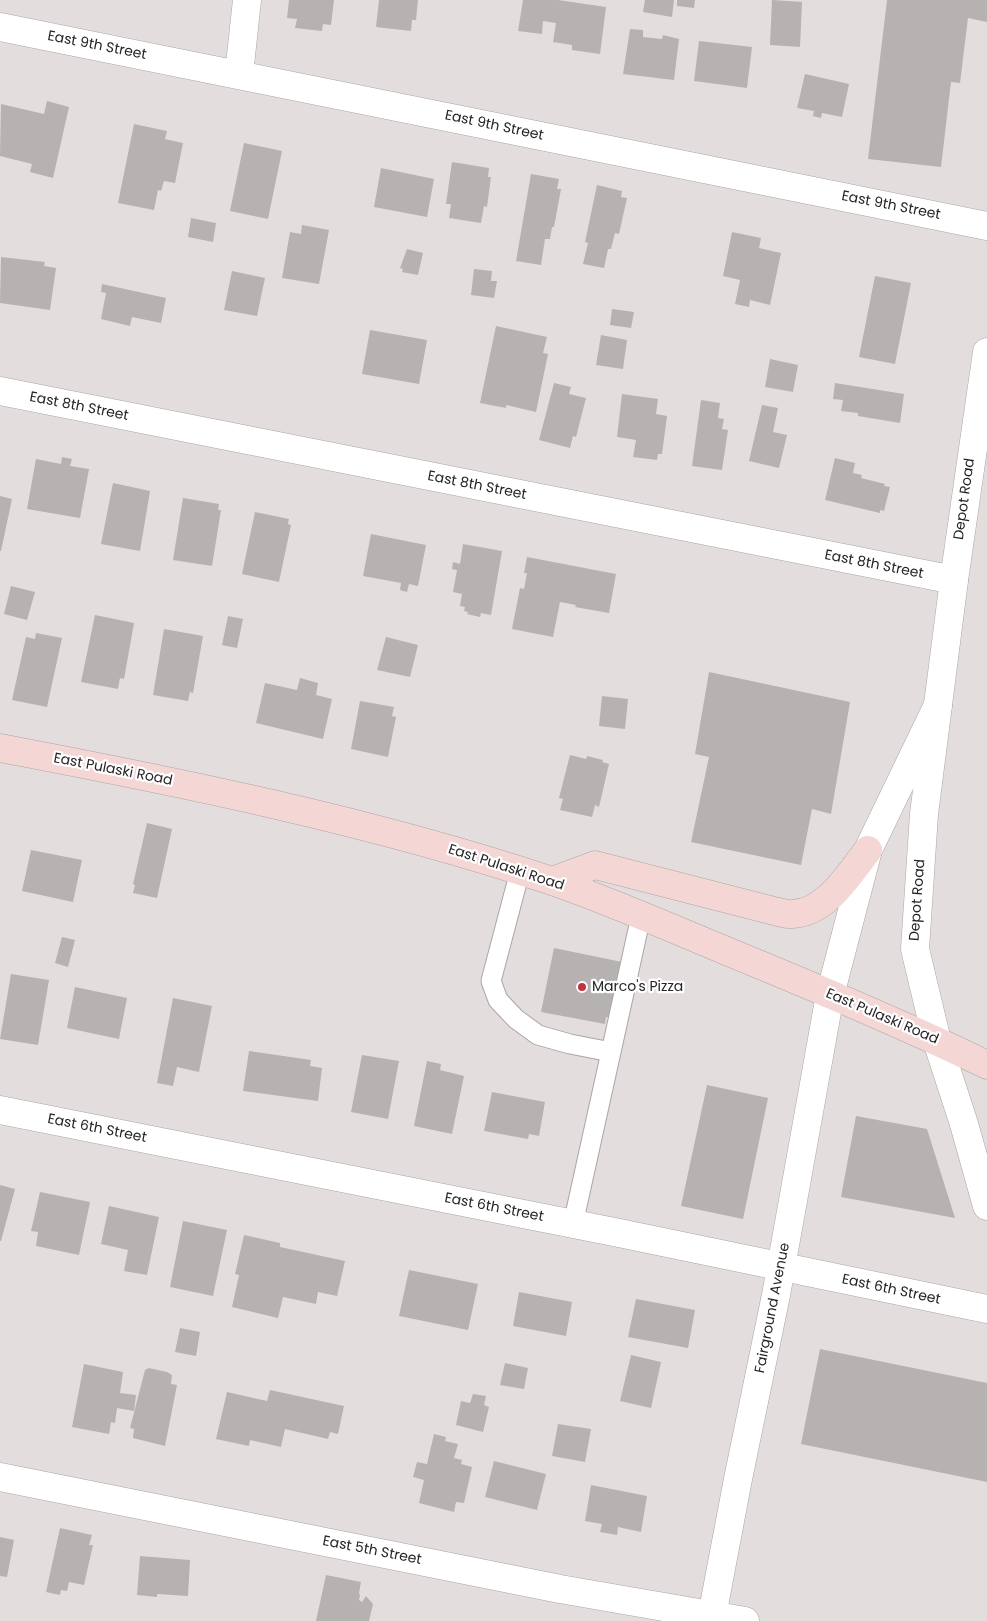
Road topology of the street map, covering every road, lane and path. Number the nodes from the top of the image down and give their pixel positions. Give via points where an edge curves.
1 (247, 0) edge
2 (0, 27) edge
3 (239, 74) junction
4 (987, 226) edge
5 (987, 352) edge
6 (0, 391) edge
7 (954, 580) junction
8 (938, 705) junction
9 (0, 748) edge
10 (868, 850) junction
11 (520, 871) junction
12 (552, 881) junction
13 (642, 916) junction
14 (830, 995) junction
15 (937, 1041) junction
16 (611, 1052) junction
17 (987, 1065) edge
18 (0, 1110) edge
19 (987, 1206) edge
20 (573, 1224) junction
21 (782, 1267) junction
22 (987, 1309) edge
23 (0, 1477) edge
24 (712, 1618) edge
25 (745, 1621) edge

1 - 3 street
2 - 3 street, East 9th Street
3 - 4 street, East 9th Street
5 - 7 street, Depot Road
6 - 7 street, East 8th Street
7 - 8 street, Depot Road
8 - 10 street, Depot Road
8 - 15 street, Depot Road via 924,814 915,950
9 - 11 main road, East Pulaski Road via 248,798 412,839
10 - 12 main road via 828,899 812,909 793,914 595,864
10 - 14 street, Depot Road
11 - 12 main road, East Pulaski Road
11 - 16 lane via 491,981 498,1000 538,1035
12 - 13 main road, East Pulaski Road
13 - 14 main road, East Pulaski Road
13 - 16 lane
14 - 15 main road, East Pulaski Road
14 - 21 street, Fairground Avenue
15 - 17 main road, East Pulaski Road
15 - 19 street, Depot Road
16 - 20 lane
18 - 20 street, East 6th Street
20 - 21 street, East 6th Street
21 - 22 street, East 6th Street
21 - 24 street, Fairground Avenue
23 - 24 street, East 5th Street
24 - 25 street, East 5th Street

